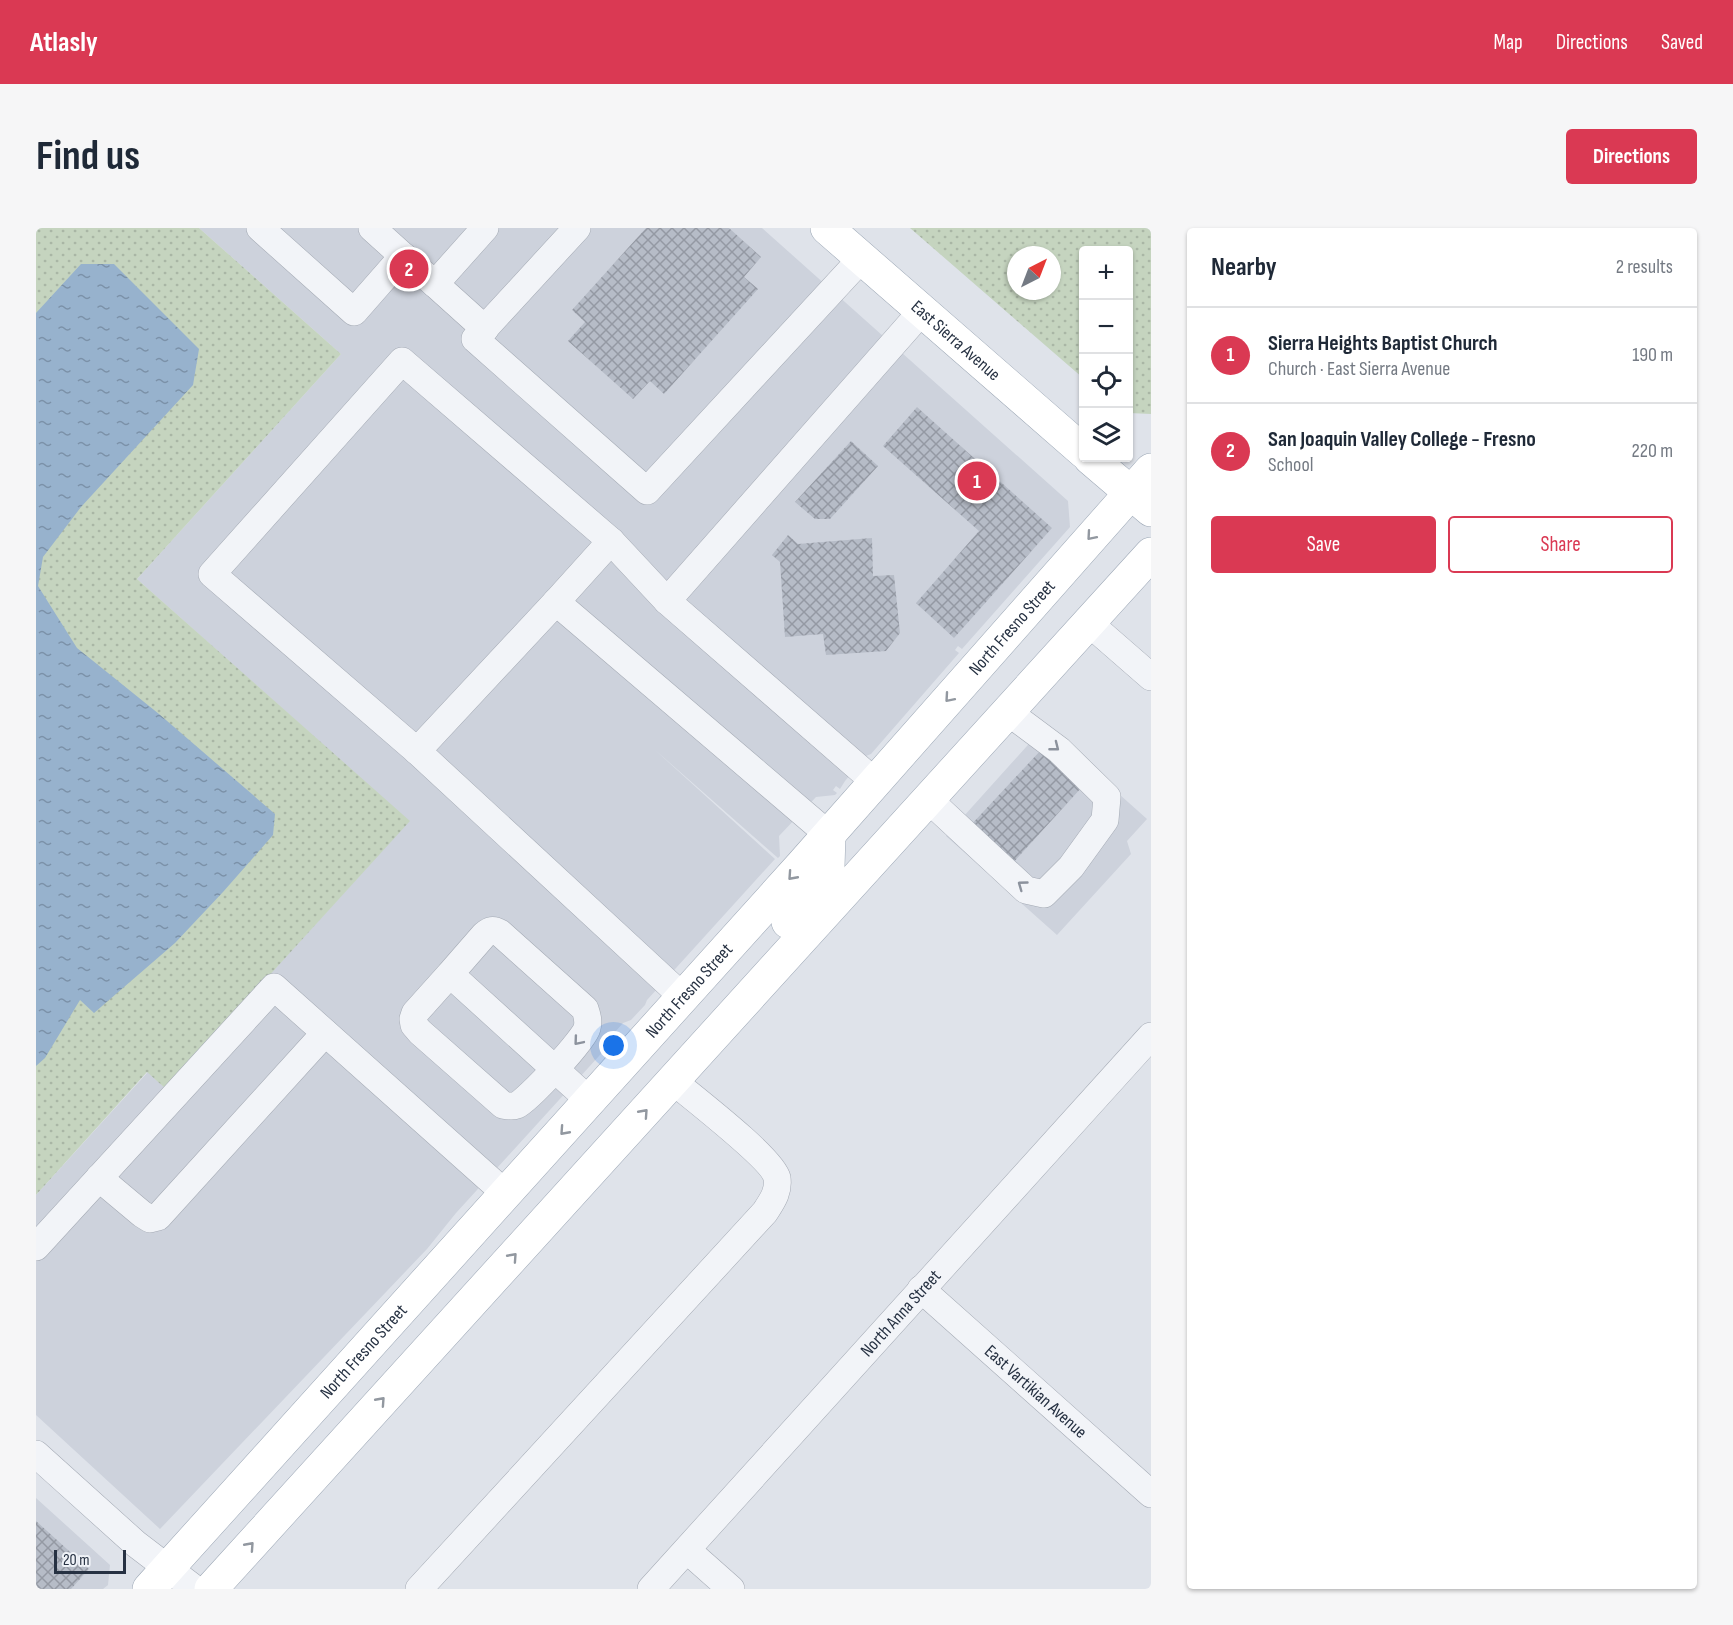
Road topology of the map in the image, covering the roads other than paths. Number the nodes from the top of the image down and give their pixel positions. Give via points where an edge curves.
1 (260, 228) edge
2 (372, 228) edge
3 (577, 228) edge
4 (827, 228) edge
5 (481, 229) edge
6 (403, 256) junction
7 (862, 258) junction
8 (435, 284) junction
9 (922, 311) junction
10 (485, 329) junction
11 (1079, 448) edge
12 (1097, 462) edge
13 (1144, 491) edge
14 (611, 542) junction
15 (1151, 554) edge
16 (666, 601) junction
17 (556, 602) junction
18 (1089, 623) junction
19 (1151, 676) edge
20 (1008, 712) junction
21 (417, 751) junction
22 (875, 782) junction
23 (928, 800) junction
24 (829, 835) junction
25 (450, 974) junction
26 (683, 997) junction
27 (325, 1032) junction
28 (1151, 1036) edge
29 (554, 1068) junction
30 (673, 1081) junction
31 (590, 1101) junction
32 (99, 1178) junction
33 (506, 1194) junction
34 (36, 1247) edge
35 (921, 1289) junction
36 (36, 1454) edge
37 (1151, 1494) edge
38 (687, 1550) junction
39 (158, 1579) edge
40 (195, 1589) edge
41 (211, 1589) edge
42 (419, 1589) edge
43 (651, 1589) edge
44 (731, 1589) edge

1 - 6 street via 354,312
2 - 6 street
3 - 10 street
4 - 7 main road, East Sierra Avenue
5 - 8 street
6 - 8 street
7 - 9 main road, East Sierra Avenue
7 - 10 street via 647,491 475,339
8 - 10 street
9 - 11 main road, East Sierra Avenue
9 - 16 street
12 - 13 main road
13 -> 22 main road, North Fresno Street
14 - 16 street
14 - 17 street
14 - 21 street via 402,361 212,574
15 - 18 main road
16 - 22 street
17 - 21 street
17 - 24 street
18 - 19 street
18 - 20 main road
20 - 23 main road
20 -> 23 street via 1059,750 1107,798 1105,820 1071,867 1044,894 1026,890
21 - 26 street
22 - 24 main road, North Fresno Street
23 - 30 main road
24 -> 26 main road, North Fresno Street
24 - 30 main road via 828,867 816,891 705,1016 679,1051
25 - 29 street
25 - 29 street via 416,1013 414,1025 503,1105 524,1100
25 -> 29 street via 484,935 494,930 585,1009 588,1027 584,1035
26 - 31 main road, North Fresno Street
27 - 32 street via 158,1217 150,1219 142,1214
27 - 32 street via 274,987
27 - 33 street
28 - 35 street, North Anna Street
29 - 31 street
41 -> 30 main road
30 - 42 street via 772,1168 778,1190 765,1212
31 -> 33 main road, North Fresno Street
32 - 34 street
33 - 39 main road, North Fresno Street
35 - 37 street, East Vartikian Avenue
35 - 38 street, North Anna Street
36 - 39 street via 136,1544
38 - 43 street, North Anna Street
38 - 44 street
39 - 40 street

